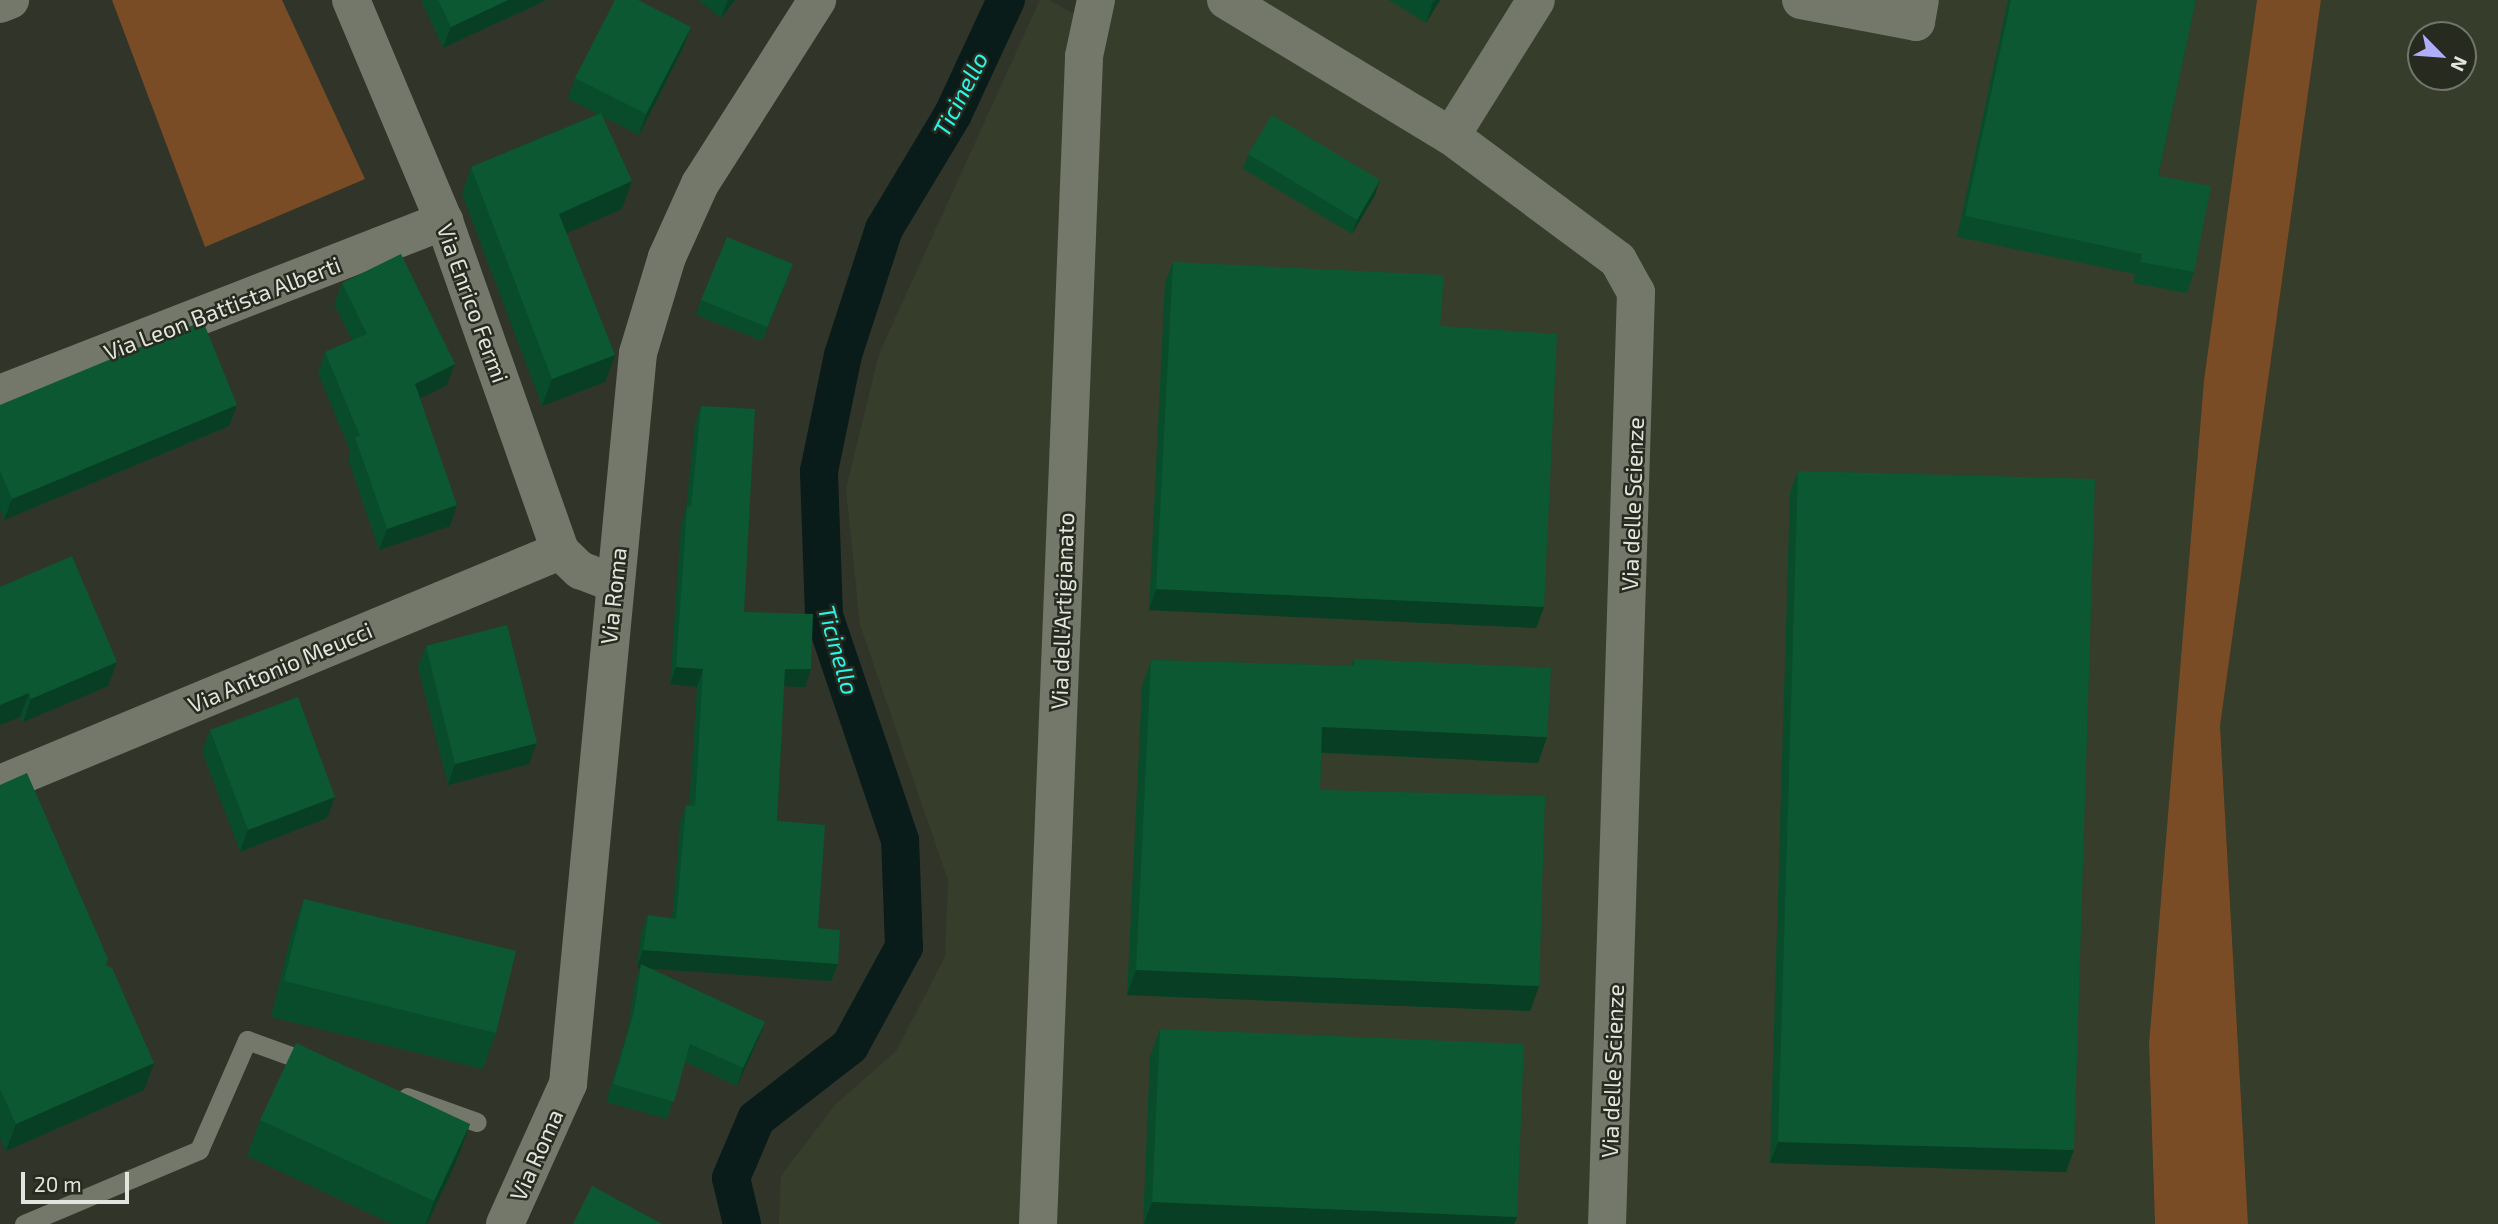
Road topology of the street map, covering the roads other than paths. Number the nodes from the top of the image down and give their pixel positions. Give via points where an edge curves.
1 (10, 0) edge
2 (351, 0) edge
3 (817, 0) edge
4 (1096, 0) edge
5 (1226, 0) edge
6 (1536, 0) edge
7 (1801, 0) edge
8 (1920, 0) edge
9 (0, 4) edge
10 (1451, 136) junction
11 (444, 221) junction
12 (0, 394) edge
13 (560, 551) junction
14 (614, 583) junction
15 (0, 784) edge
16 (337, 1072) edge
17 (387, 1090) edge
18 (477, 1122) dead end
19 (23, 1224) edge
20 (505, 1224) edge
21 (1038, 1224) edge
22 (1607, 1224) edge

1 - 9 street
2 - 11 street, Via Enrico Fermi
3 - 14 street, Via Roma via 700,184 667,257 638,352
4 - 21 street, Via dell'Artigianato via 1084,56
5 - 10 street, Via delle Scienze
6 - 10 street
7 - 8 street via 1916,22
10 - 22 street, Via delle Scienze via 1618,260 1636,292 1639,322
11 - 12 street, Via Leon Battista Alberti
11 - 13 street, Via Enrico Fermi
13 - 14 street via 580,570
13 - 15 street, Via Antonio Meucci
14 - 20 street, Via Roma via 568,1084
16 - 19 lane via 247,1040 199,1150
17 - 18 lane

